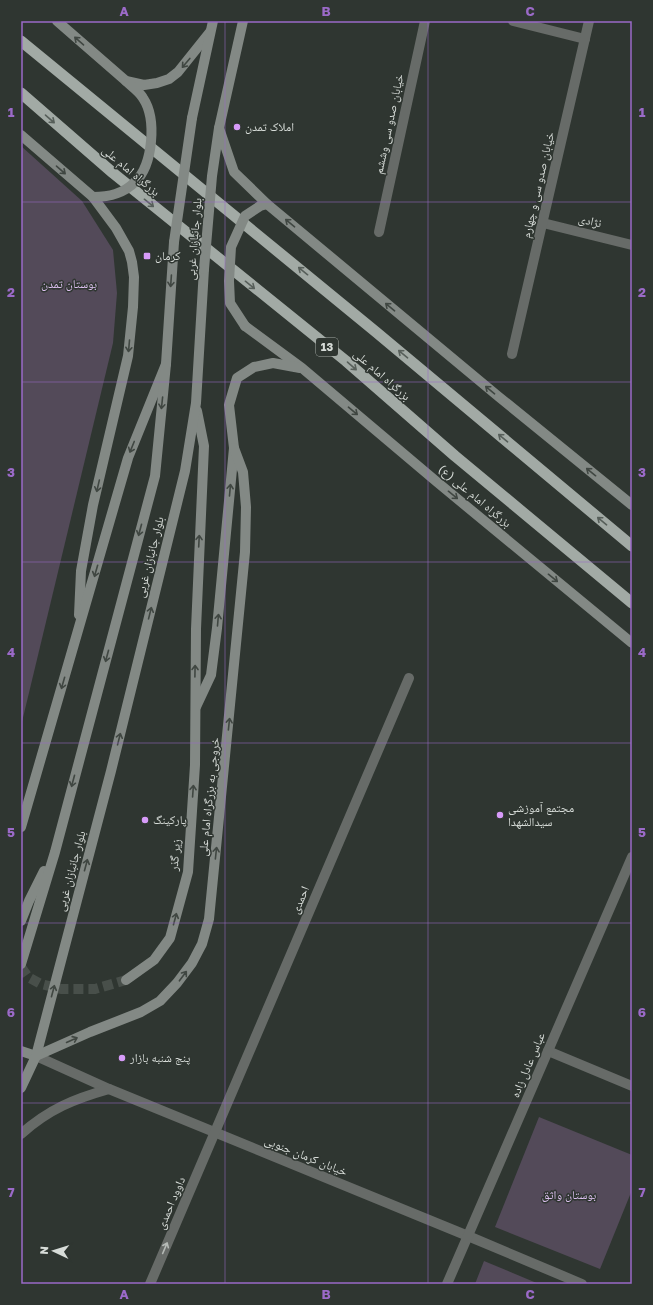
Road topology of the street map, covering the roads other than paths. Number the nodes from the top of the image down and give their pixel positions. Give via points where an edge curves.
1 (57, 21) edge
2 (213, 21) edge
3 (244, 21) edge
4 (425, 21) edge
5 (513, 21) edge
6 (589, 21) edge
7 (210, 32) junction
8 (585, 39) junction
9 (21, 41) edge
10 (126, 81) junction
11 (21, 93) edge
12 (219, 128) junction
13 (21, 135) edge
14 (93, 197) junction
15 (267, 204) junction
16 (543, 223) junction
17 (379, 232) dead end
18 (632, 245) edge
19 (512, 354) dead end
20 (166, 364) junction
21 (302, 368) junction
22 (196, 403) junction
23 (234, 448) junction
24 (632, 505) edge
25 (632, 546) edge
26 (632, 603) edge
27 (78, 632) junction
28 (632, 643) edge
29 (410, 678) dead end
30 (194, 710) junction
31 (21, 827) edge
32 (55, 852) junction
33 (632, 857) edge
34 (21, 921) edge
35 (21, 964) edge
36 (126, 980) tunnel mouth
37 (21, 1051) edge
38 (548, 1051) junction
39 (36, 1056) junction
40 (632, 1086) edge
41 (21, 1088) edge
42 (109, 1089) junction
43 (215, 1132) junction
44 (21, 1134) edge
45 (468, 1236) junction
46 (150, 1284) edge
47 (447, 1284) edge
48 (582, 1284) edge

10 -> 1 main road
2 - 7 main road, بلوار جانبازان غربی
3 - 12 main road, بلوار جانبازان غربی
4 - 17 street, خیابان صدو سی وششم
5 - 8 street
6 - 8 street, خیابان صدو سی و چهارم
7 -> 10 main road via 178,72 169,79 144,85
7 -> 20 main road, بلوار جانبازان غربی, bridge via 192,118 174,242
8 - 16 street, خیابان صدو سی و چهارم
25 -> 9 highway
10 - 14 main road, bridge via 144,99 148,111 151,124 149,155 135,182 118,194
11 -> 26 highway, بزرگراه امام علی / 13 via 113,173 346,361 455,456
12 - 15 main road via 234,172
12 - 22 main road, بلوار جانبازان غربی, bridge via 204,268
13 -> 14 main road
14 -> 27 main road via 130,250 134,277 133,307 128,356 81,571
15 - 21 main road, بزرگراه امام علی (ع), bridge via 245,216 231,247 230,303 245,326
24 -> 15 main road via 499,398
16 - 18 street, نژادی
16 - 19 street, خیابان صدو سی و چهارم
20 -> 27 main road, بلوار جانبازان غربی via 128,458
20 -> 32 main road, بلوار جانبازان غربی via 155,476
21 - 23 main road via 273,363 254,367 237,378 229,405
21 -> 28 main road, بزرگراه امام علی (ع)
30 -> 22 main road, زیر گذر via 204,446
39 -> 22 main road, بلوار جانبازان غربی via 111,771 184,477
30 -> 23 main road via 211,675
39 -> 23 main road, خروجی به بزرگراه امام علی via 141,1012 160,1000 178,983 202,944 209,919 245,552 246,507 242,472
27 -> 31 main road
29 - 43 street, احمدی
36 -> 30 main road, زیر گذر via 154,960 170,938 188,872 194,765
32 - 34 main road
32 - 35 main road, بلوار جانبازان غربی
33 - 38 street, عباس عادل زاده
37 - 39 main road, خیابان کرمان جنوبی
38 - 40 street
38 - 45 street, عباس عادل زاده
39 - 41 main road, بلوار جانبازان غربی
39 - 42 street, خیابان کرمان جنوبی
42 - 43 street, خیابان کرمان جنوبی
42 - 44 street via 56,1108
43 - 45 street, خیابان کرمان جنوبی
46 -> 43 street, داوود احمدی
45 - 47 street, عباس عادل زاده
45 - 48 street, خیابان کرمان جنوبی

